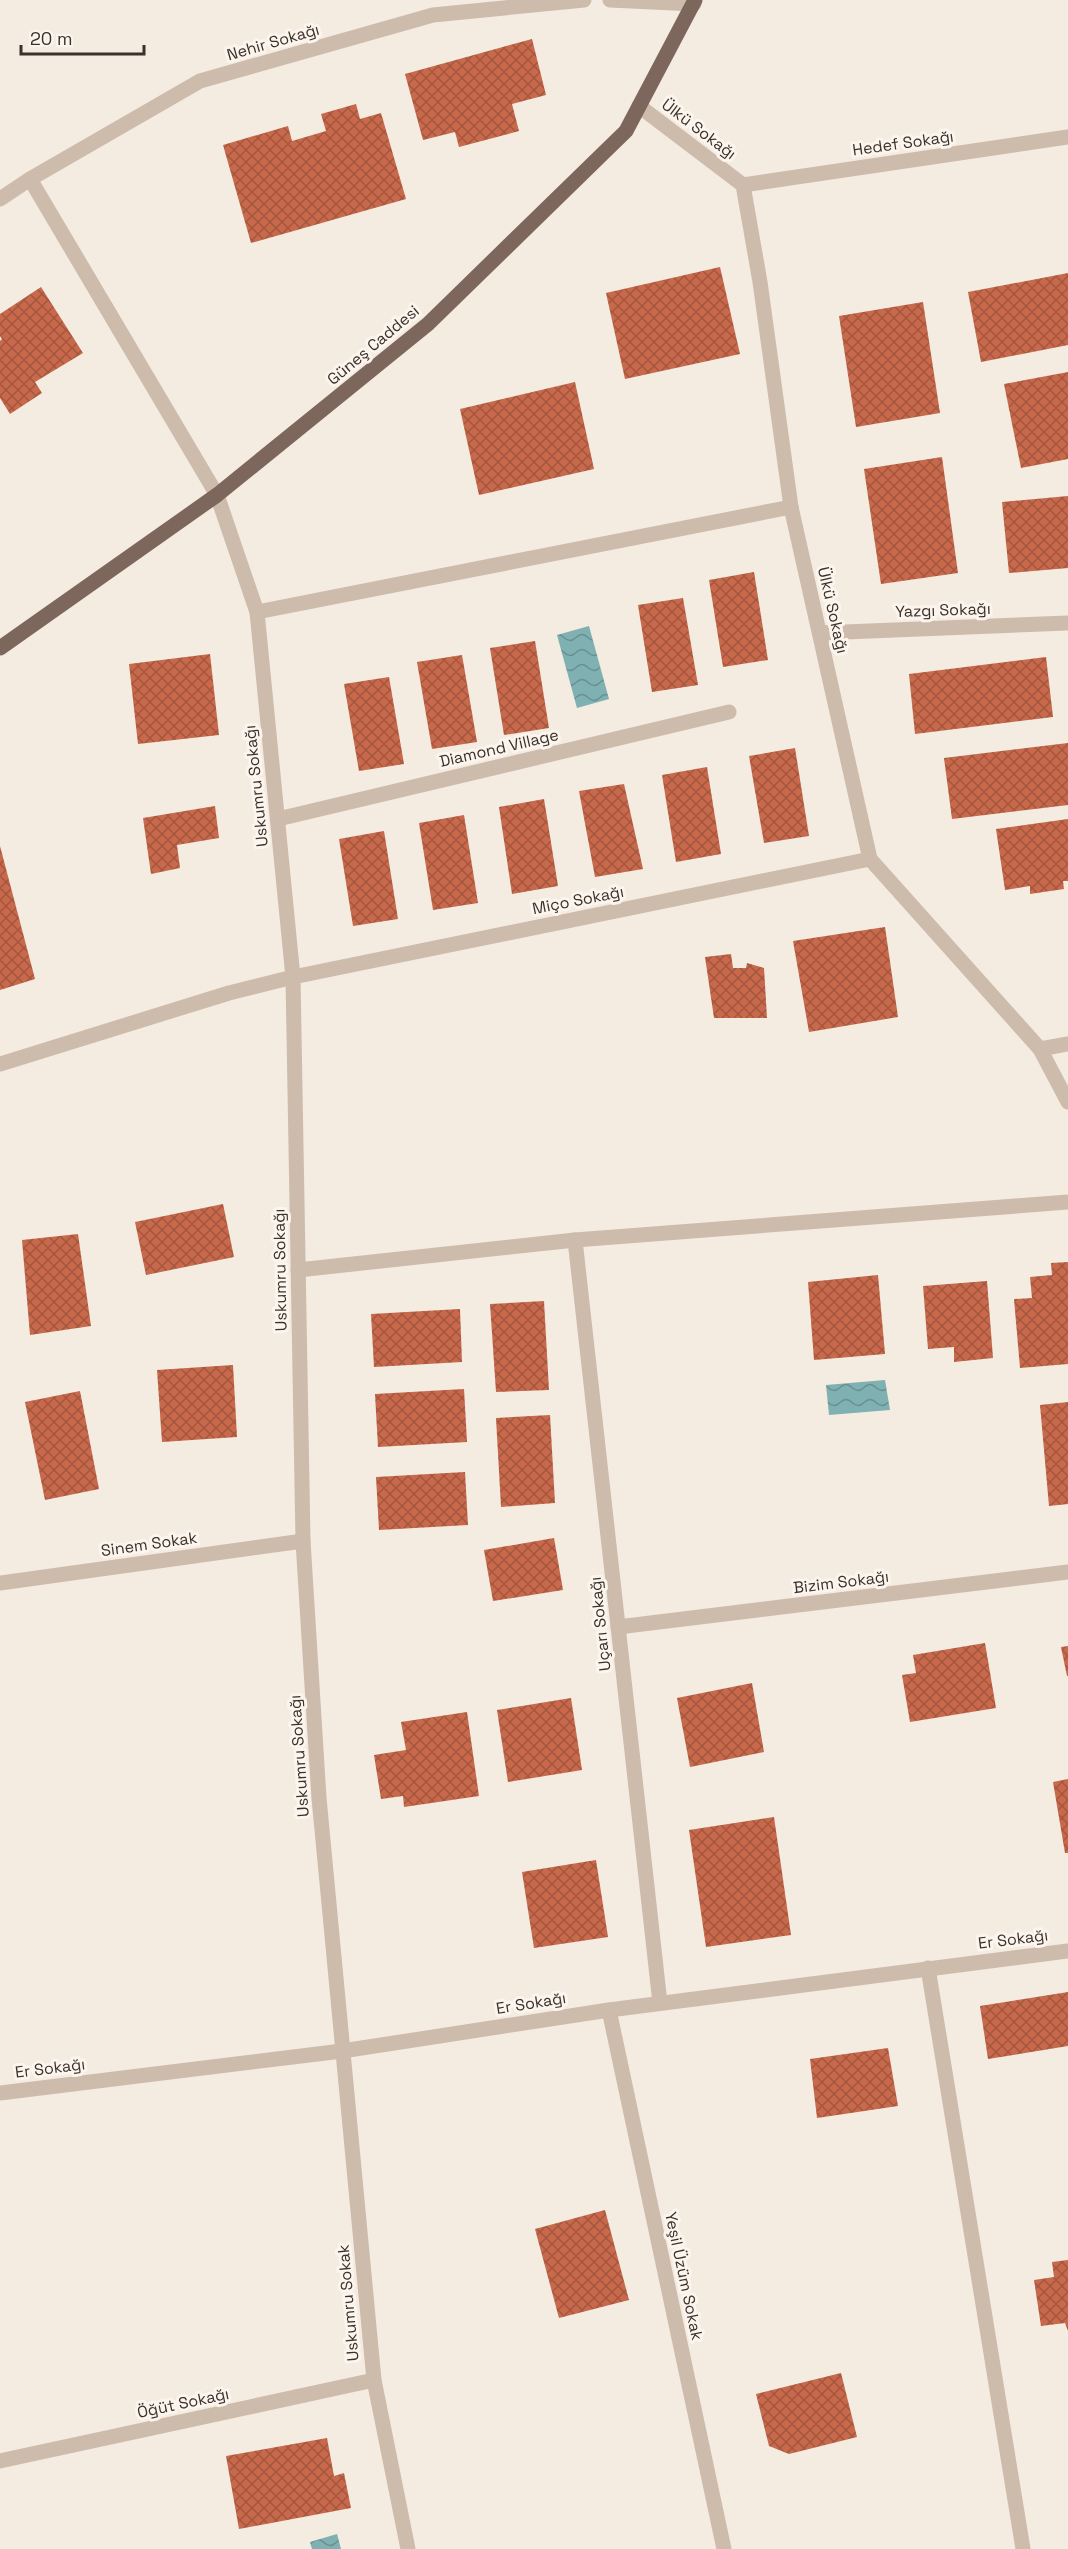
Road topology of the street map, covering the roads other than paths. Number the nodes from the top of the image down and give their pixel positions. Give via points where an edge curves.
1 (584, 0) edge
2 (610, 0) edge
3 (695, 2) edge
4 (639, 106) junction
5 (1068, 137) edge
6 (30, 178) junction
7 (743, 185) junction
8 (0, 199) edge
9 (218, 495) junction
10 (791, 507) junction
11 (257, 612) junction
12 (1068, 623) edge
13 (820, 633) junction
14 (0, 648) edge
15 (729, 712) dead end
16 (278, 819) junction
17 (870, 860) junction
18 (293, 976) junction
19 (1068, 1044) edge
20 (1040, 1048) junction
21 (0, 1064) edge
22 (1068, 1102) edge
23 (1068, 1202) edge
24 (575, 1240) junction
25 (298, 1270) junction
26 (303, 1541) junction
27 (1068, 1572) edge
28 (0, 1583) edge
29 (618, 1627) junction
30 (1068, 1951) edge
31 (928, 1968) junction
32 (660, 2003) junction
33 (609, 2010) junction
34 (342, 2051) junction
35 (0, 2093) edge
36 (374, 2380) junction
37 (0, 2461) edge
38 (408, 2549) edge
39 (724, 2549) edge
40 (1023, 2549) edge

1 - 6 street, Nehir Sokağı via 433,15 200,81
2 - 3 street
3 - 4 main road, Güneş Caddesi
4 - 7 street, Ülkü Sokağı
4 - 9 main road, Güneş Caddesi via 626,131 428,324
5 - 7 street, Hedef Sokağı
6 - 8 street, Nehir Sokağı
6 - 9 street, Uskumru Sokağı
7 - 10 street, Ülkü Sokağı
9 - 11 street, Uskumru Sokağı
9 - 14 main road, Güneş Caddesi
10 - 11 street
10 - 13 street, Ülkü Sokağı
11 - 16 street, Uskumru Sokağı
12 - 13 street, Yazgı Sokağı
13 - 17 street, Ülkü Sokağı
15 - 16 street, Diamond Village
16 - 18 street, Uskumru Sokağı
17 - 18 street, Miço Sokağı
17 - 20 street, Ülkü Sokağı
18 - 21 street, Miço Sokağı
18 - 25 street, Uskumru Sokağı
19 - 20 street
20 - 22 street, Ülkü Sokağı
23 - 24 street
24 - 25 street
24 - 29 street, Uçarı Sokağı
25 - 26 street, Uskumru Sokağı
26 - 28 street, Sinem Sokak
26 - 34 street, Uskumru Sokağı via 319,1798
27 - 29 street, Bizim Sokağı
29 - 32 street, Uçarı Sokağı
30 - 31 street, Er Sokağı
31 - 32 street, Er Sokağı
31 - 40 street
32 - 33 street, Er Sokağı
33 - 34 street, Er Sokağı
33 - 39 street, Yeşil Üzüm Sokak
34 - 35 street, Er Sokağı
34 - 36 street, Uskumru Sokak
36 - 37 street, Öğüt Sokağı
36 - 38 street, Uskumru Sokak

